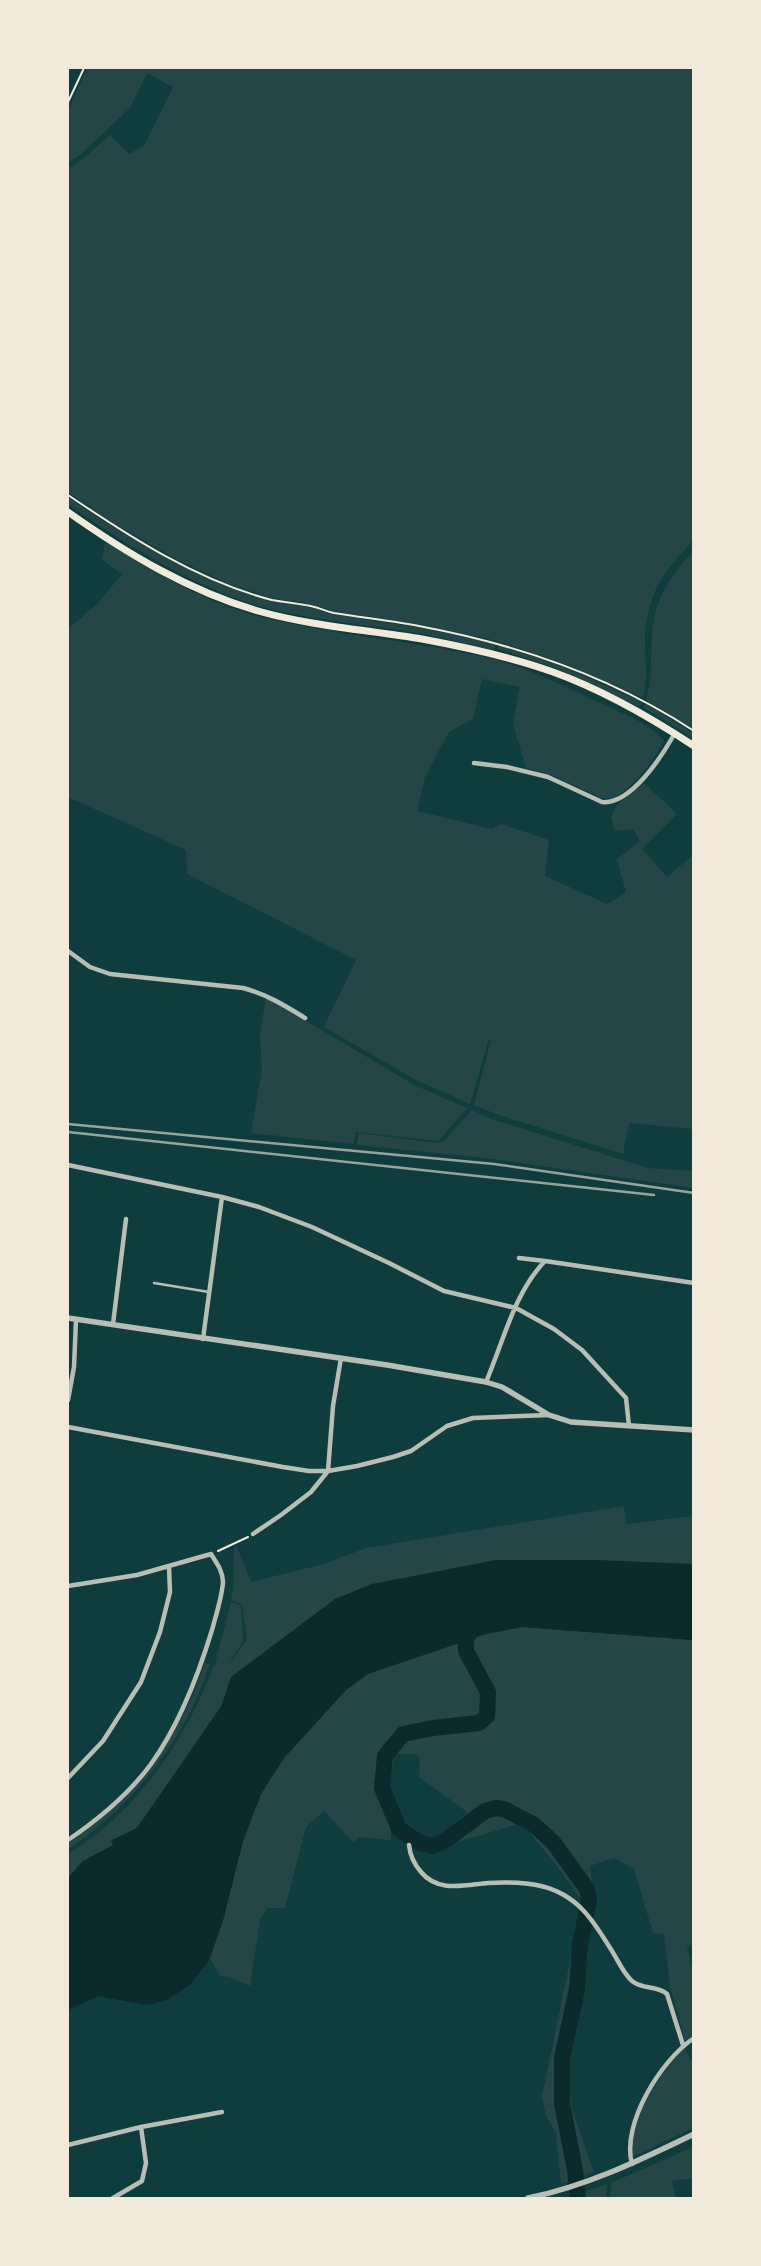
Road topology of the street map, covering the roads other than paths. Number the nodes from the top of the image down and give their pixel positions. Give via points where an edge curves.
1 (68, 512) edge
2 (674, 733) junction
3 (694, 746) edge
4 (474, 763) dead end
5 (68, 951) edge
6 (304, 1018) dead end
7 (68, 1165) edge
8 (222, 1197) junction
9 (126, 1219) dead end
10 (519, 1258) dead end
11 (545, 1261) junction
12 (154, 1283) dead end
13 (694, 1283) edge
14 (208, 1292) junction
15 (516, 1308) junction
16 (68, 1318) edge
17 (76, 1320) junction
18 (113, 1324) junction
19 (203, 1339) junction
20 (341, 1358) junction
21 (486, 1382) junction
22 (68, 1400) edge
23 (549, 1415) junction
24 (629, 1426) junction
25 (68, 1427) edge
26 (694, 1430) edge
27 (328, 1471) junction
28 (253, 1534) road end
29 (169, 1567) junction
30 (68, 1586) edge
31 (68, 1778) edge
32 (68, 1840) edge
33 (409, 1845) dead end
34 (694, 2038) edge
35 (683, 2045) junction
36 (222, 2112) dead end
37 (141, 2127) junction
38 (694, 2134) edge
39 (68, 2145) edge
40 (632, 2164) junction
41 (113, 2198) edge
42 (528, 2198) edge

1 - 2 main road via 167,574 226,600 292,619 422,640 544,669 640,712
2 - 3 main road
2 - 4 street via 662,756 636,785 624,797 610,803 548,777
5 - 6 street via 90,967 110,974 243,988 270,996
7 - 8 street
8 - 14 street
8 - 15 street via 312,1227 444,1291
9 - 18 street
10 - 11 street
11 - 13 street
11 - 15 street
12 - 14 lane
14 - 19 street
15 - 21 street
15 - 24 street via 554,1329 582,1350 626,1398
16 - 17 street
17 - 18 street
17 - 22 street via 74,1367
18 - 19 street
19 - 20 street
20 - 21 street
20 - 27 street
21 - 23 street
23 - 24 street via 571,1422
23 - 27 street via 473,1418 447,1426 410,1451
24 - 26 street
25 - 27 street via 301,1470
27 - 28 street via 311,1492
29 - 30 street
29 - 31 street via 170,1592 160,1632 141,1682 103,1741
29 - 32 street via 211,1554 219,1566 223,1580 218,1610 202,1662 189,1696 151,1763 122,1797
33 - 35 street via 416,1866 437,1885 540,1885 556,1890 583,1907 633,1982 667,1994
34 - 35 street
35 - 40 street via 649,2090 634,2120 630,2146
36 - 37 street
37 - 39 street
37 - 41 street via 146,2163 142,2182
38 - 40 street
40 - 42 street

